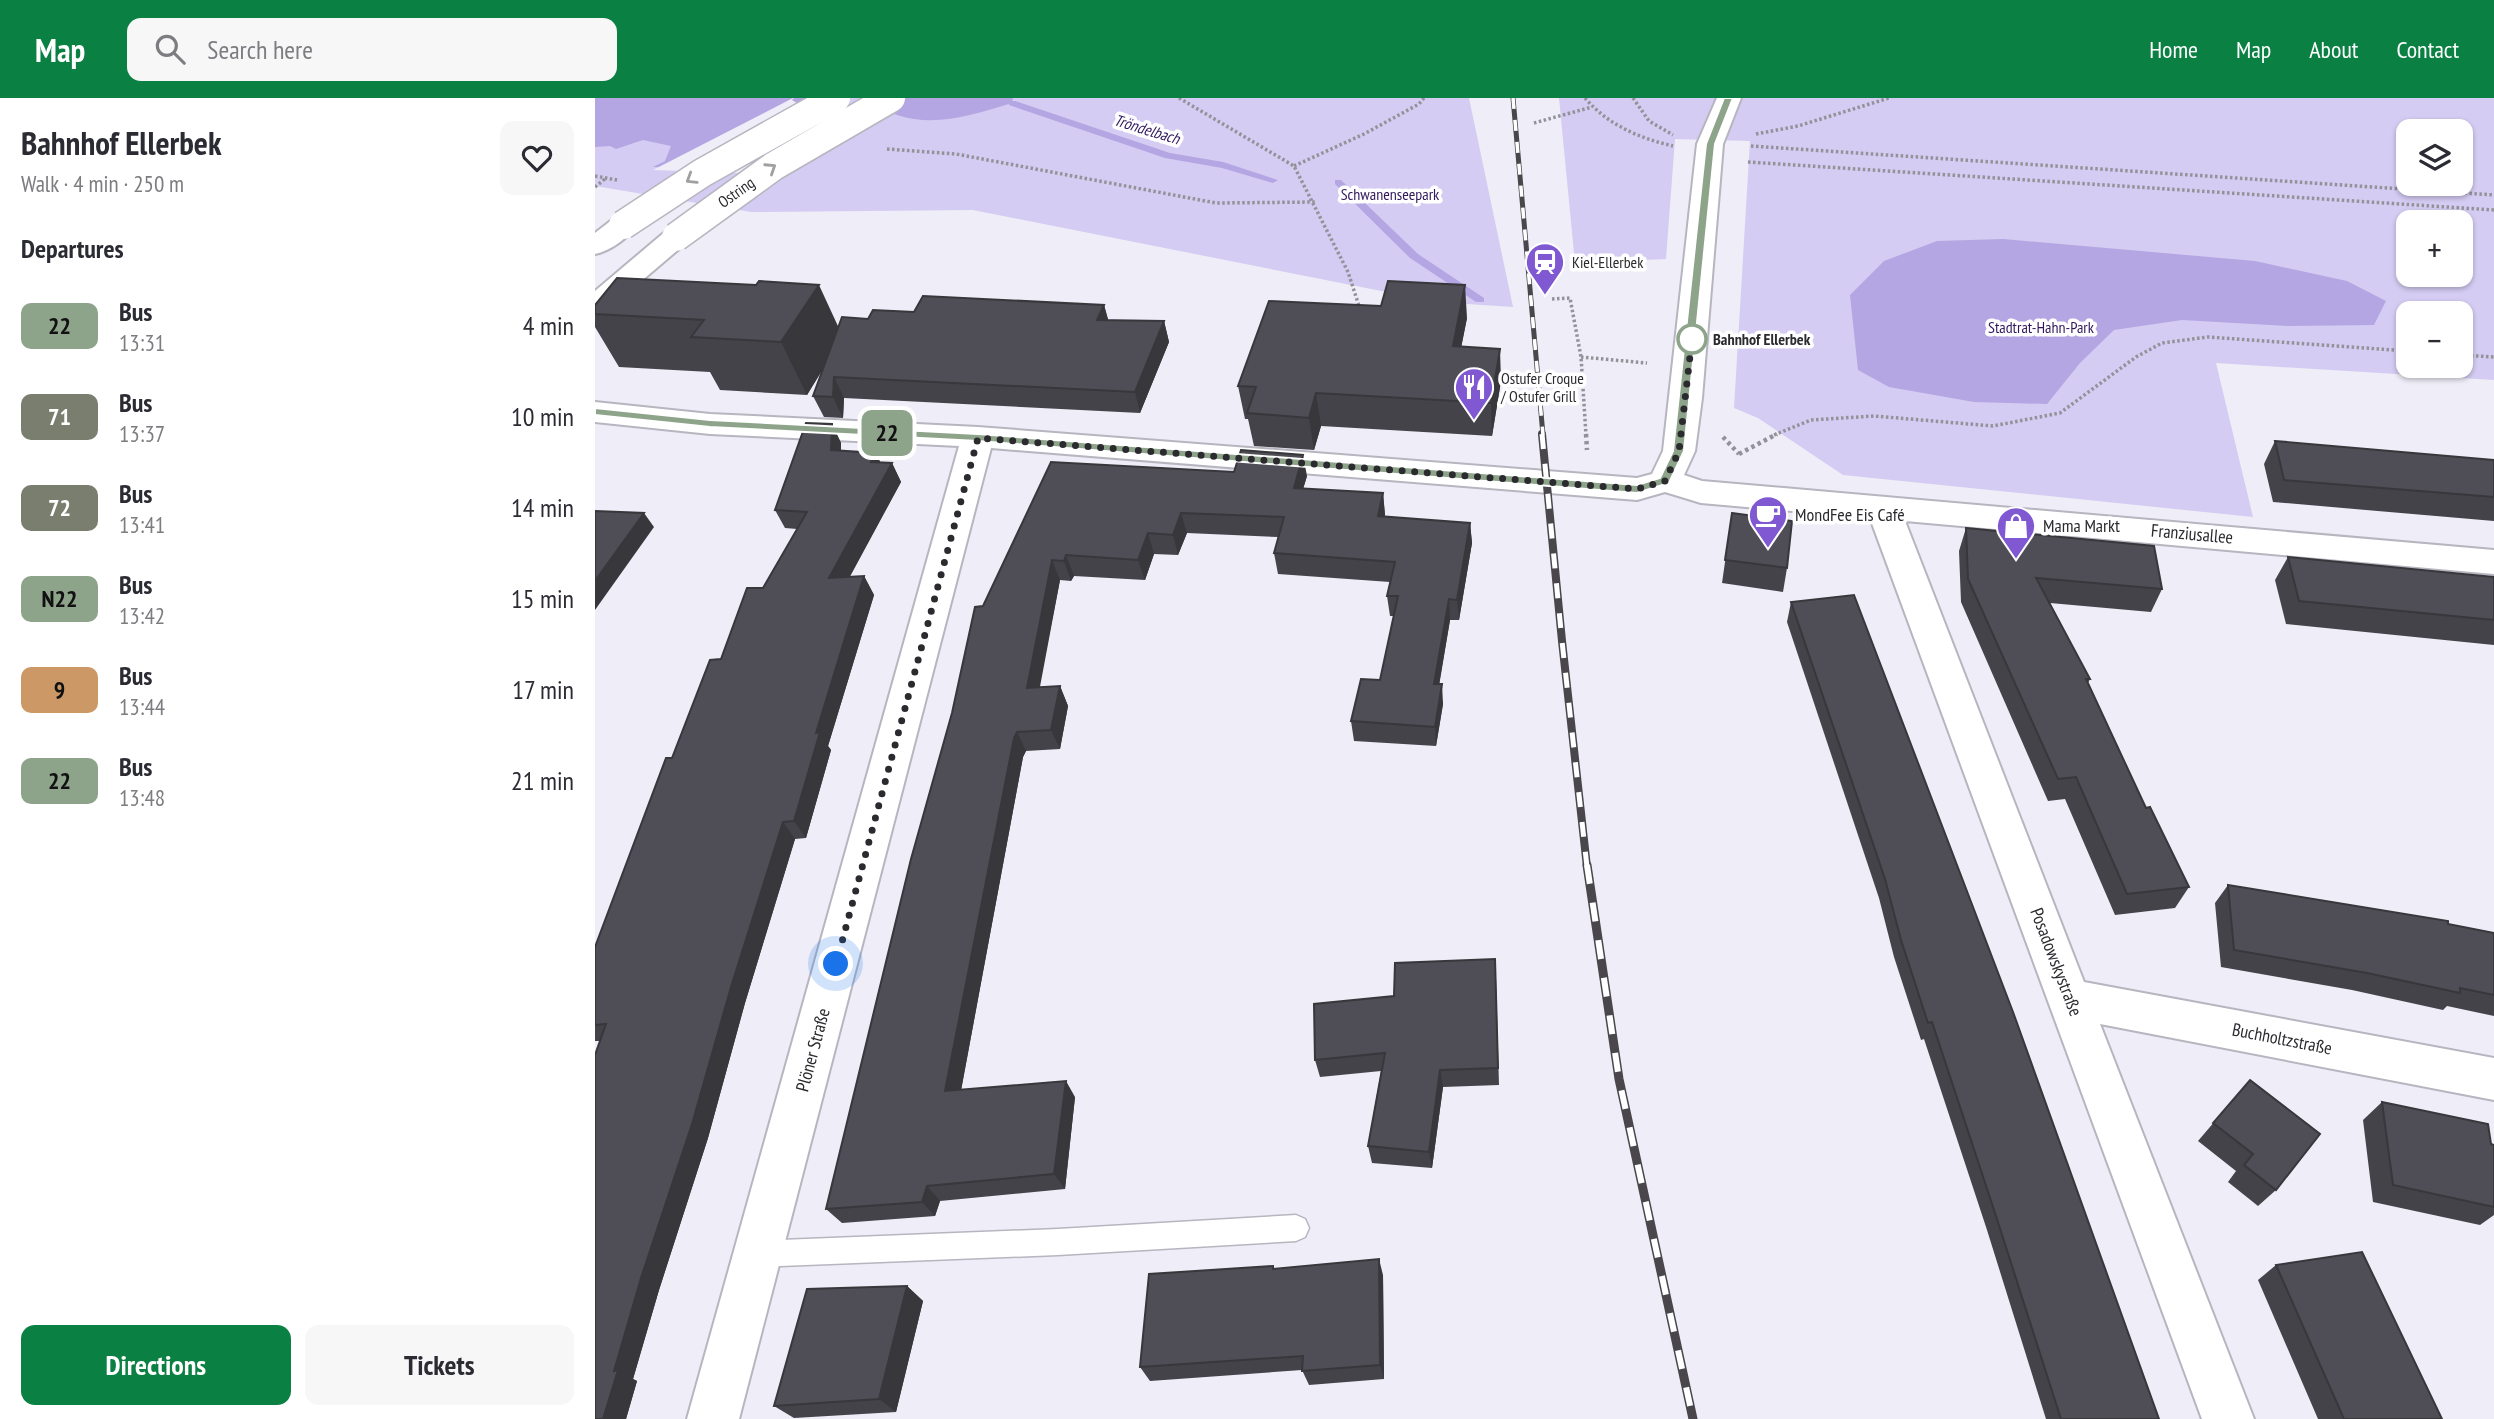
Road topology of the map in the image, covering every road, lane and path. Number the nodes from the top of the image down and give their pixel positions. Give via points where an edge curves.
1 (836, 98) edge
2 (891, 98) edge
3 (1179, 98) edge
4 (1424, 98) edge
5 (1585, 98) edge
6 (1633, 98) edge
7 (1729, 98) edge
8 (1889, 98) edge
9 (1592, 107) junction
10 (1534, 123) dead end
11 (1710, 148) junction
12 (879, 149) dead end
13 (1294, 166) junction
14 (595, 177) edge
15 (606, 179) junction
16 (620, 180) dead end
17 (595, 187) edge
18 (2494, 195) edge
19 (1315, 202) junction
20 (2494, 210) edge
21 (595, 246) edge
22 (1552, 299) dead end
23 (595, 306) edge
24 (1360, 310) edge
25 (2396, 350) edge
26 (2473, 356) edge
27 (1581, 357) junction
28 (2494, 357) edge
29 (1689, 367) junction
30 (1686, 398) junction
31 (595, 412) edge
32 (978, 438) junction
33 (1739, 454) junction
34 (1665, 481) junction
35 (1590, 486) junction
36 (1806, 500) junction
37 (1882, 506) junction
38 (2494, 562) edge
39 (2070, 999) junction
40 (2494, 1079) edge
41 (1296, 1228) dead end
42 (758, 1254) junction
43 (713, 1419) edge
44 (2228, 1419) edge

1 -> 21 main road, Ostring, bridge via 702,173
23 -> 2 main road, Ostring, bridge via 676,237 774,166
3 - 13 path
4 - 13 path via 1364,134
5 - 9 path
6 - 11 path via 1646,121 1663,132
7 - 11 main road
8 - 11 path
9 - 10 path
9 - 11 path via 1648,141
11 - 18 path
11 - 20 path
11 - 29 main road
12 - 19 path via 956,154 1216,203
13 - 19 path
14 - 15 path
15 - 16 path
15 - 17 path
19 - 24 path via 1348,272
22 - 27 path via 1570,298
25 - 33 path via 2207,337 2162,343 2060,413 1993,426 1874,416 1811,420
26 - 28 path
27 - 29 path
27 - 35 path
29 - 30 main road
30 - 33 path
30 - 34 main road via 1679,451
31 - 32 main road, Franziusallee via 710,424
32 - 35 main road, Franziusallee
32 - 42 main road, Plöner Straße
33 - 36 path
34 - 35 main road, Franziusallee via 1637,489
34 - 36 main road, Franziusallee via 1701,492
36 - 37 main road, Franziusallee
37 - 38 main road, Franziusallee
37 - 39 main road, Posadowskystraße
39 - 40 main road, Buchholtzstraße
39 - 44 main road, Posadowskystraße
41 - 42 lane
42 - 43 main road, Plöner Straße

